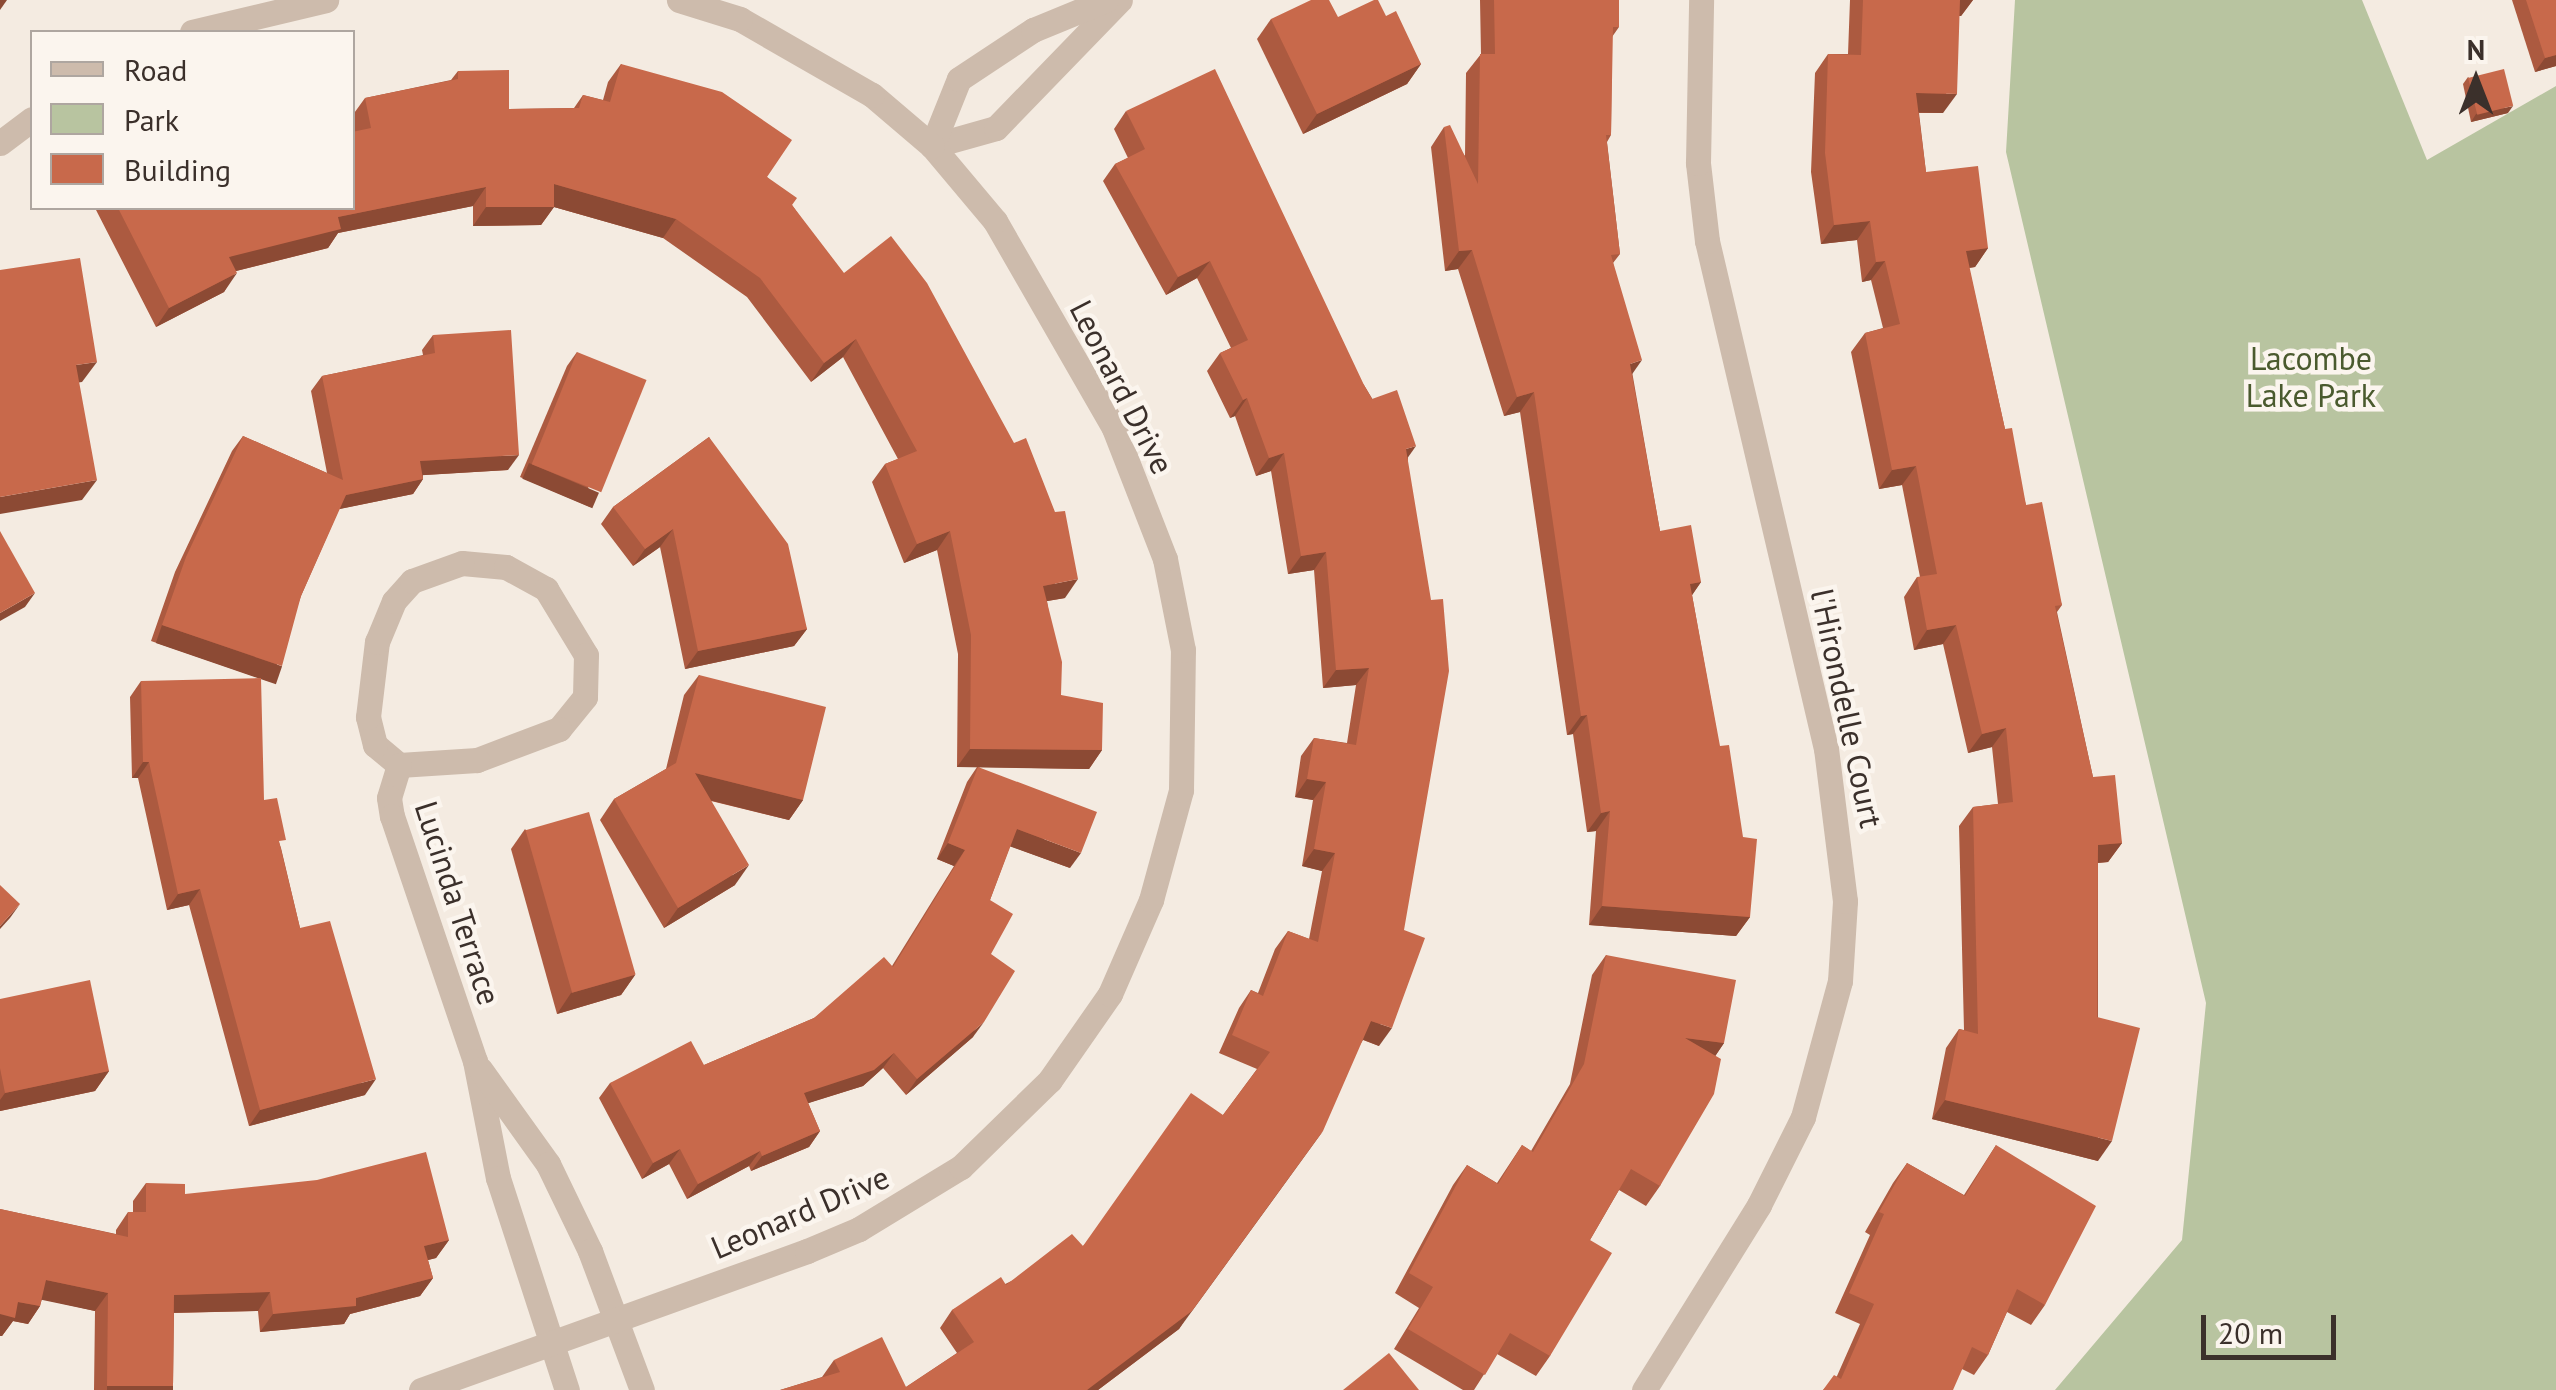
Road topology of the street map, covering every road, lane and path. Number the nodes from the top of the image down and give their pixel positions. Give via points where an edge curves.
1 (326, 0) edge
2 (678, 0) edge
3 (1106, 0) edge
4 (1120, 0) edge
5 (1701, 0) edge
6 (200, 30) edge
7 (30, 121) edge
8 (0, 144) edge
9 (932, 146) junction
10 (400, 765) junction
11 (475, 1061) junction
12 (616, 1320) junction
13 (550, 1343) junction
14 (421, 1390) edge
15 (567, 1390) edge
16 (642, 1390) edge
17 (1644, 1390) edge

1 - 6 street
2 - 9 street, Leonard Drive via 740,18 832,69
3 - 9 street via 1032,30 959,79
4 - 9 street via 996,128
5 - 17 street, l'Hirondelle Court via 1698,162 1706,241 1834,788 1845,916 1834,1009 1804,1116 1759,1205
7 - 8 street
9 - 12 street, Leonard Drive via 995,221 1086,379 1129,462 1165,559 1184,650 1186,705 1181,790 1168,851 1134,944 1082,1038 1024,1108 962,1166 859,1229
10 - 10 street, Lucinda Terrace via 478,760 550,734 575,715 588,687 588,666 546,589 506,567 462,564 423,573 402,591 376,642 367,703 375,745
10 - 11 street, Lucinda Terrace via 389,798 392,816
11 - 12 street, Lucinda Terrace via 548,1164
11 - 13 street, Lucinda Terrace via 498,1178
12 - 13 street, Leonard Drive
12 - 16 street
13 - 14 street, Leonard Drive
13 - 15 street

